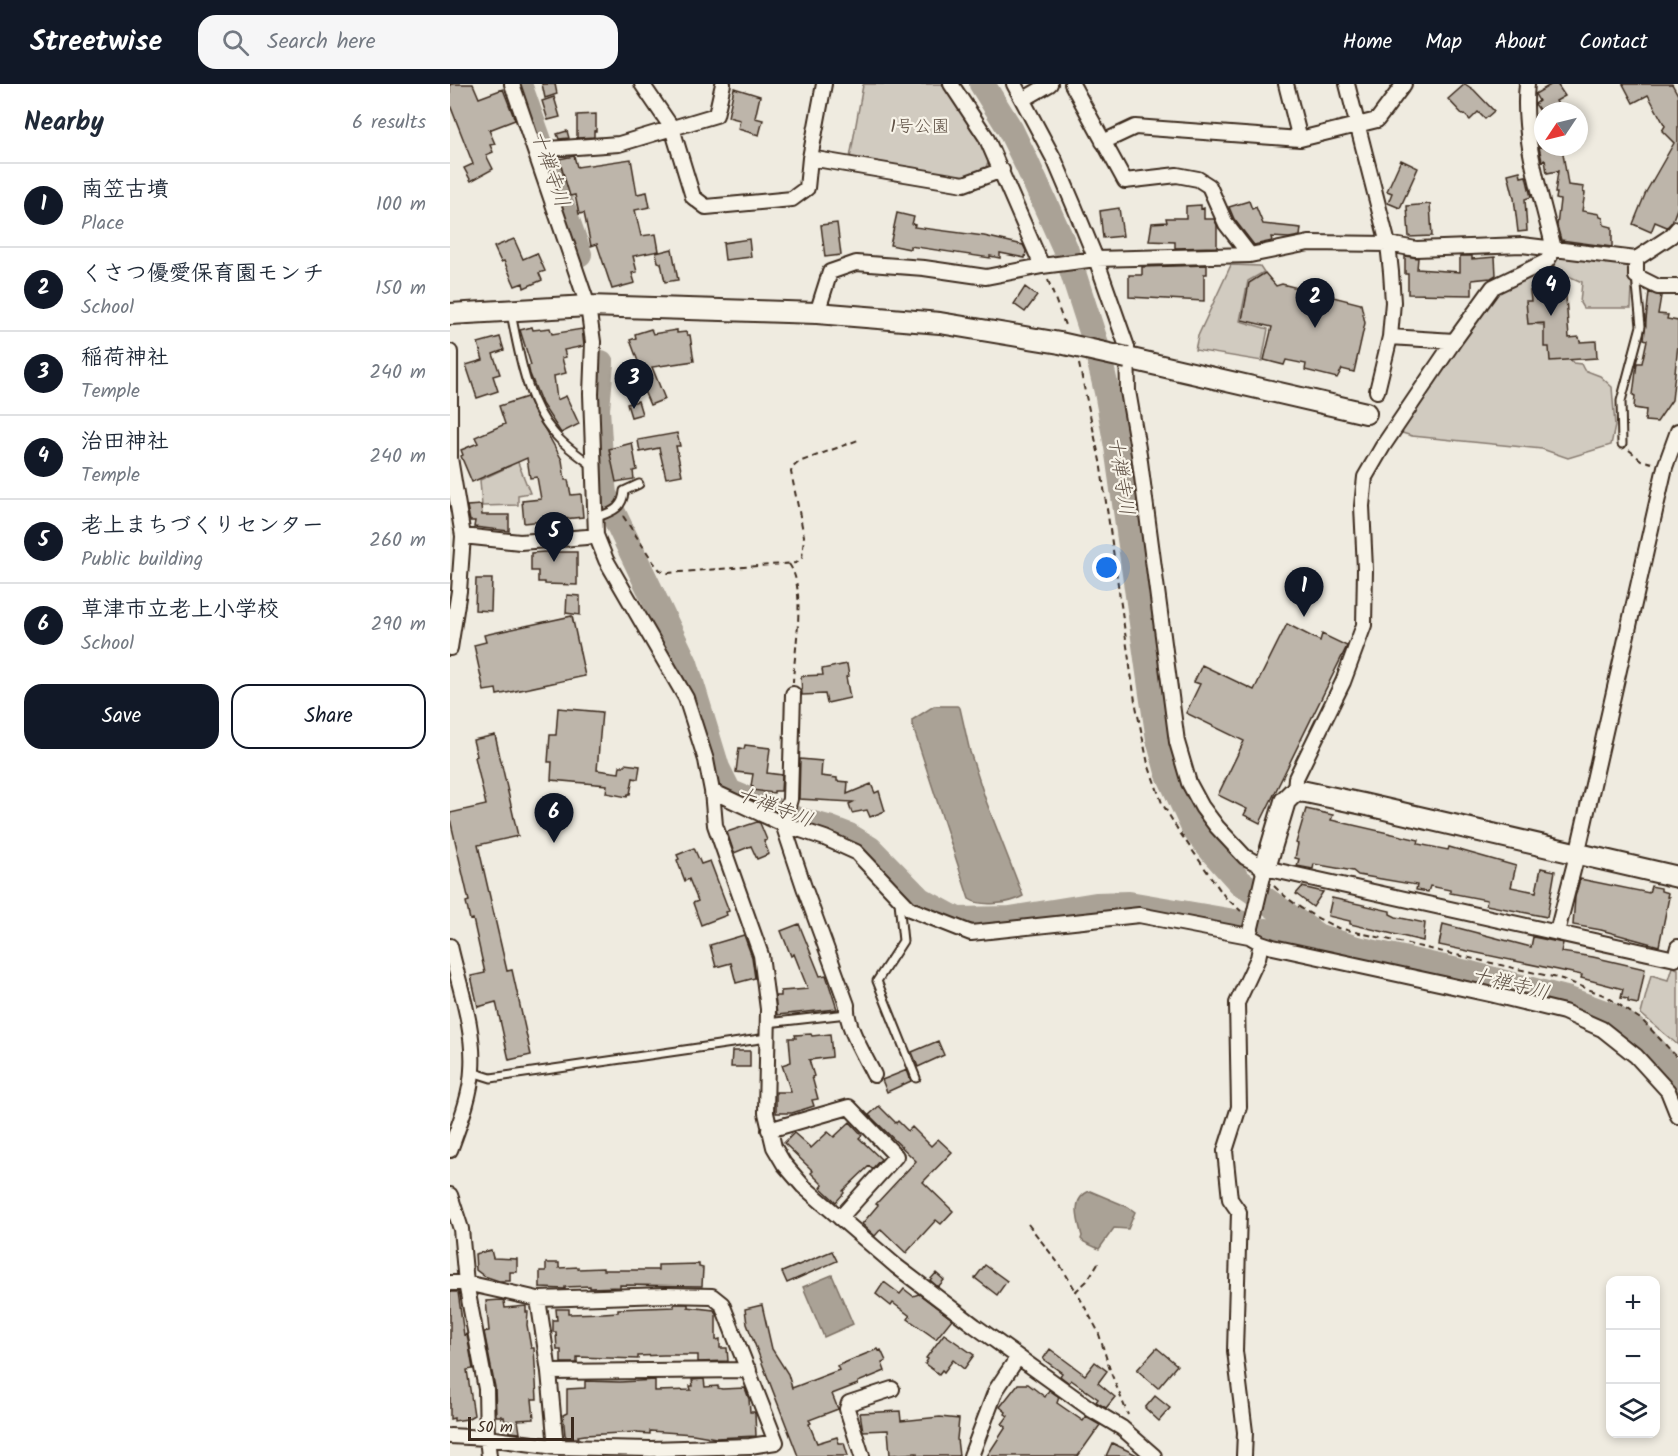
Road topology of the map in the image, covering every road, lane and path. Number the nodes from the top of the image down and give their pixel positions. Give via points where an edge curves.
1 (512, 84) edge
2 (642, 84) edge
3 (723, 84) edge
4 (824, 84) edge
5 (951, 84) edge
6 (1014, 84) edge
7 (1050, 84) edge
8 (1072, 84) edge
9 (1286, 84) edge
10 (1347, 84) edge
11 (1404, 84) edge
12 (1527, 84) edge
13 (1024, 99) junction
14 (1357, 124) junction
15 (672, 128) junction
16 (1300, 139) junction
17 (1103, 142) junction
18 (537, 152) junction
19 (810, 158) junction
20 (1002, 170) junction
21 (1678, 228) edge
22 (1388, 244) junction
23 (1554, 249) junction
24 (1250, 255) junction
25 (1096, 259) junction
26 (1636, 259) junction
27 (1048, 265) junction
28 (1636, 276) junction
29 (1678, 287) edge
30 (588, 306) junction
31 (510, 310) junction
32 (817, 313) junction
33 (450, 314) edge
34 (1063, 335) junction
35 (1390, 337) junction
36 (1454, 340) junction
37 (450, 352) edge
38 (1127, 358) junction
39 (1077, 359) dead end
40 (1377, 391) dead end
41 (1366, 413) dead end
42 (1678, 431) edge
43 (861, 439) dead end
44 (1622, 444) joint
45 (593, 466) junction
46 (1665, 467) junction
47 (639, 484) dead end
48 (616, 510) junction
49 (595, 518) junction
50 (596, 535) junction
51 (463, 536) junction
52 (789, 564) junction
53 (454, 590) edge
54 (450, 648) edge
55 (793, 694) joint
56 (712, 791) junction
57 (1295, 791) junction
58 (785, 818) junction
59 (1577, 855) junction
60 (1263, 876) junction
61 (1678, 877) edge
62 (899, 899) junction
63 (1252, 924) junction
64 (1557, 932) junction
65 (1261, 944) junction
66 (450, 946) edge
67 (1678, 947) edge
68 (847, 1014) junction
69 (767, 1023) junction
70 (767, 1038) junction
71 (1678, 1058) edge
72 (472, 1072) junction
73 (874, 1075) dead end
74 (916, 1078) dead end
75 (1678, 1116) edge
76 (769, 1130) junction
77 (450, 1150) edge
78 (450, 1195) edge
79 (840, 1218) junction
80 (1028, 1224) dead end
81 (1098, 1263) dead end
82 (450, 1283) edge
83 (466, 1283) junction
84 (1076, 1292) junction
85 (538, 1299) junction
86 (1018, 1357) junction
87 (749, 1370) junction
88 (549, 1372) junction
89 (892, 1389) dead end
90 (1129, 1417) dead end
91 (450, 1437) edge
92 (487, 1438) junction
93 (556, 1447) junction
94 (489, 1456) edge
95 (862, 1456) edge
96 (971, 1456) edge
97 (1154, 1456) edge
98 (1244, 1456) edge

1 - 18 street
2 - 15 street
3 - 15 street via 716,116
4 - 19 street
5 - 20 street via 986,137
6 - 13 street
7 - 13 street
8 - 17 street
9 - 16 street
10 - 14 street
11 - 14 street via 1377,120
12 - 23 street via 1529,134
13 - 25 street
14 - 16 street
14 - 22 street
15 - 18 street via 619,144
15 - 19 street via 693,197 706,207 792,199 807,188
16 - 17 street via 1135,127
17 - 24 street via 1125,181 1177,175 1198,179 1209,186 1226,224
18 - 30 street
19 - 20 street via 964,184
20 - 27 street
21 - 26 street via 1667,240
22 - 23 street via 1416,249 1522,245
22 - 24 street via 1309,243
22 - 35 street via 1393,302
23 - 26 street
23 - 36 street via 1547,261 1493,286
24 - 25 street
25 - 27 street
25 - 38 street via 1127,347
26 - 28 street
27 - 32 street via 986,277 856,262 830,272
27 - 34 path
28 - 29 street via 1658,287
28 - 44 lane via 1641,327 1621,401
30 - 31 street
30 - 32 street
30 - 45 street via 593,342
31 - 33 street
31 - 45 lane via 522,366 538,410 554,434
32 - 34 street
34 - 38 street, bridge
35 - 36 street
35 - 40 street
36 - 57 street via 1365,477 1364,625 1343,682 1296,778
37 - 51 street via 450,458
38 - 41 street
38 - 60 street via 1128,391 1177,742 1189,783 1202,807
39 - 63 path via 1100,461 1148,765 1162,803 1178,830 1225,897
42 - 46 street
43 - 52 path via 792,468 805,545 802,559
44 - 46 path via 1641,460
45 - 49 street
46 - 59 street
47 - 48 lane via 624,491
48 - 49 lane
48 - 52 path via 654,563 668,573
49 - 50 street
50 - 51 street via 520,542
50 - 56 street via 606,560 686,698
51 - 53 street
52 - 55 path via 794,572 799,609
53 - 54 street
55 - 58 street via 790,799
56 - 58 street
56 - 69 street via 715,825 761,955
57 - 59 street
57 - 60 street via 1285,801
58 - 62 street via 856,852
58 - 68 street
59 - 61 street
59 - 64 street
60 - 63 street
60 - 64 street
60 - 71 path via 1310,914 1338,928 1562,979 1606,996 1642,1020
62 - 63 street via 910,909 971,933 1139,915
62 - 74 lane via 903,941 877,981
63 - 65 street
64 - 67 street via 1675,959
65 - 75 street via 1564,1012 1602,1029 1636,1056 1668,1091
65 - 98 street via 1237,1003 1239,1107 1225,1150 1230,1199 1239,1212 1235,1351 1245,1432
66 - 72 street via 468,1024
68 - 69 lane
68 - 73 street
69 - 70 street
70 - 72 lane via 491,1078
70 - 76 street via 765,1099
72 - 77 street
76 - 79 street via 784,1164
76 - 79 street via 849,1107 896,1156
78 - 83 street via 461,1229
79 - 86 street via 896,1266
80 - 84 path
81 - 84 path
82 - 83 street
83 - 85 street
83 - 92 street via 486,1389
84 - 90 path via 1098,1331
85 - 87 street via 712,1296 722,1304
85 - 88 street
86 - 96 street via 996,1390
86 - 97 street via 1122,1428
87 - 88 street
87 - 93 street via 777,1442 651,1449
88 - 93 street
89 - 95 street via 849,1403 847,1409
91 - 92 street
92 - 93 street
92 - 94 street

